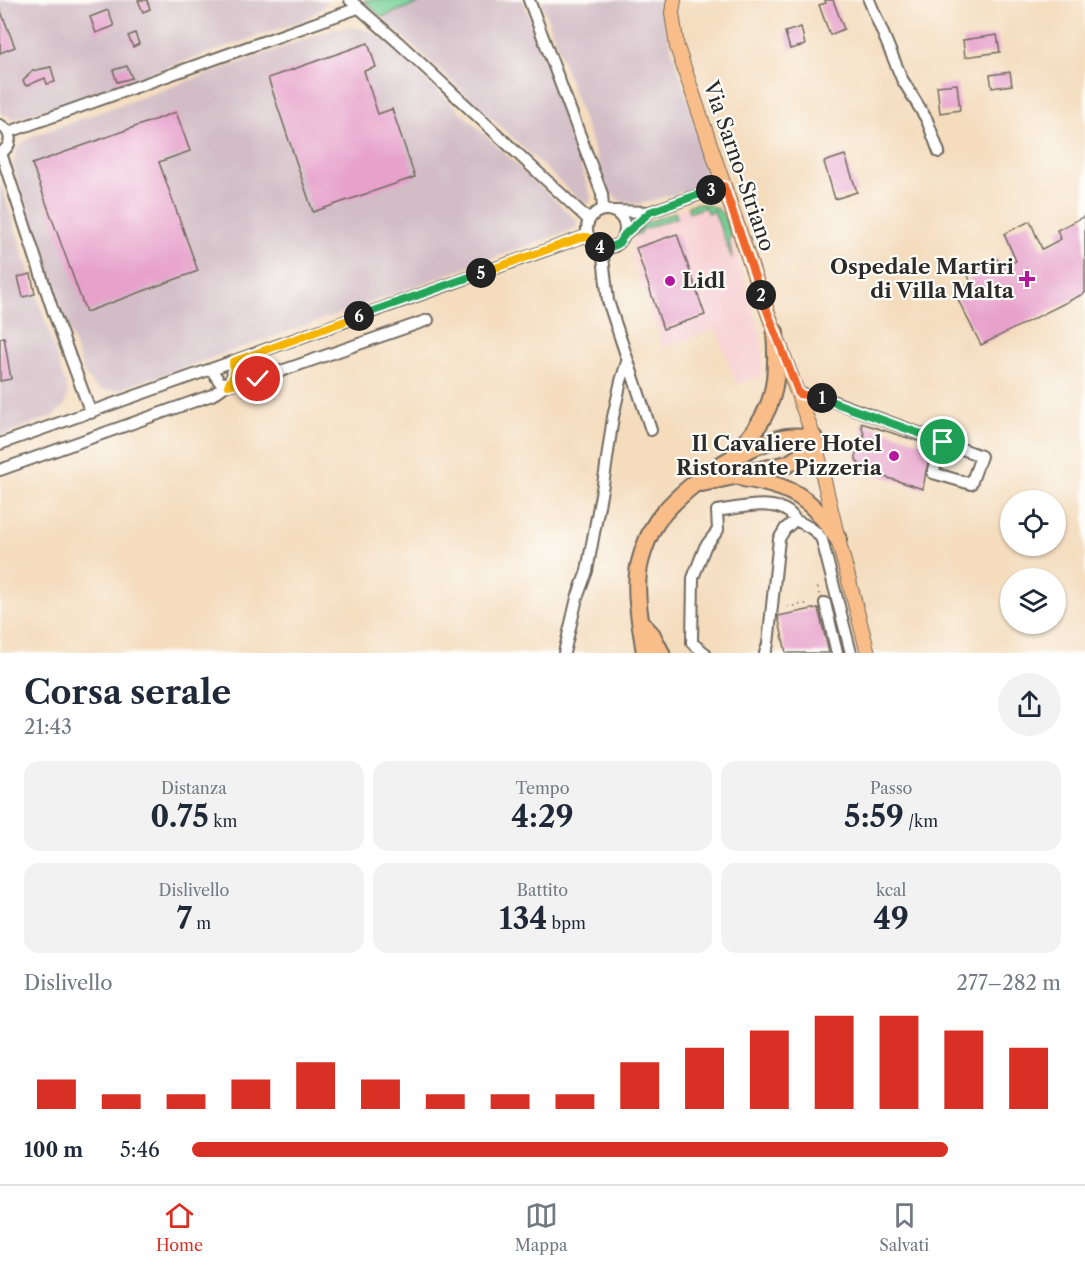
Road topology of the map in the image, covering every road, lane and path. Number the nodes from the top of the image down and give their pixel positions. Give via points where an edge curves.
1 (350, 0) edge
2 (529, 0) edge
3 (674, 0) edge
4 (869, 0) edge
5 (358, 8) junction
6 (4, 129) edge
7 (939, 152) dead end
8 (1, 153) edge
9 (724, 186) junction
10 (609, 211) junction
11 (650, 212) junction
12 (589, 220) junction
13 (625, 234) junction
14 (588, 237) junction
15 (602, 248) junction
16 (428, 320) dead end
17 (775, 332) junction
18 (233, 362) junction
19 (627, 362) junction
20 (212, 369) junction
21 (228, 385) junction
22 (799, 394) junction
23 (91, 413) junction
24 (651, 430) dead end
25 (816, 442) junction
26 (943, 442) junction
27 (0, 444) edge
28 (726, 462) junction
29 (0, 470) edge
30 (736, 477) junction
31 (695, 485) junction
32 (795, 520) junction
33 (838, 540) junction
34 (818, 587) dead end
35 (823, 601) joint
36 (810, 603) dead end
37 (787, 607) dead end
38 (641, 622) junction
39 (564, 653) edge
40 (645, 653) edge
41 (661, 653) edge
42 (705, 653) edge
43 (765, 653) edge
44 (837, 653) edge
45 (851, 653) edge
46 (868, 653) edge

1 - 5 street
2 - 10 street
3 - 9 main road, Via Sarno-Striano via 677,47
4 - 7 street via 902,79 927,120
5 - 6 street
5 - 12 street
6 - 8 street via 10,142
8 - 23 street
9 - 11 street
9 - 17 main road, Via Sarno-Striano
10 - 11 street
10 - 12 street via 598,211
10 - 13 street via 624,221
11 - 13 street
12 - 14 street
13 - 15 street via 618,244
14 - 15 street
14 - 18 street
15 - 19 street via 606,291
16 - 21 street via 258,379
17 - 22 main road, Via Sarno-Striano
17 - 28 highway via 775,388 769,406 750,439
18 - 20 street
18 - 21 street via 234,375
19 - 24 street
19 - 39 street via 613,417 587,571
20 - 21 street via 219,381
20 - 23 street
21 - 29 street via 212,395
22 - 25 main road, Via Sarno-Striano
22 - 26 street via 827,399
23 - 27 street
25 - 28 highway via 783,437
25 - 30 highway via 788,464
25 - 33 main road, Via Sarno-Striano
26 - 26 street via 981,456 971,484 933,473
28 - 31 highway
30 - 31 highway
30 - 33 highway via 770,483 799,496 813,506
31 - 38 highway via 666,511 646,542 639,565
32 - 42 street via 783,508 762,504 717,511 718,530 705,547 693,578 692,643
32 - 43 street via 779,539
32 - 45 street via 822,540
33 - 46 main road, Via Sarno-Striano
34 - 35 path
35 - 44 street
36 - 37 path
38 - 40 highway
38 - 41 highway

